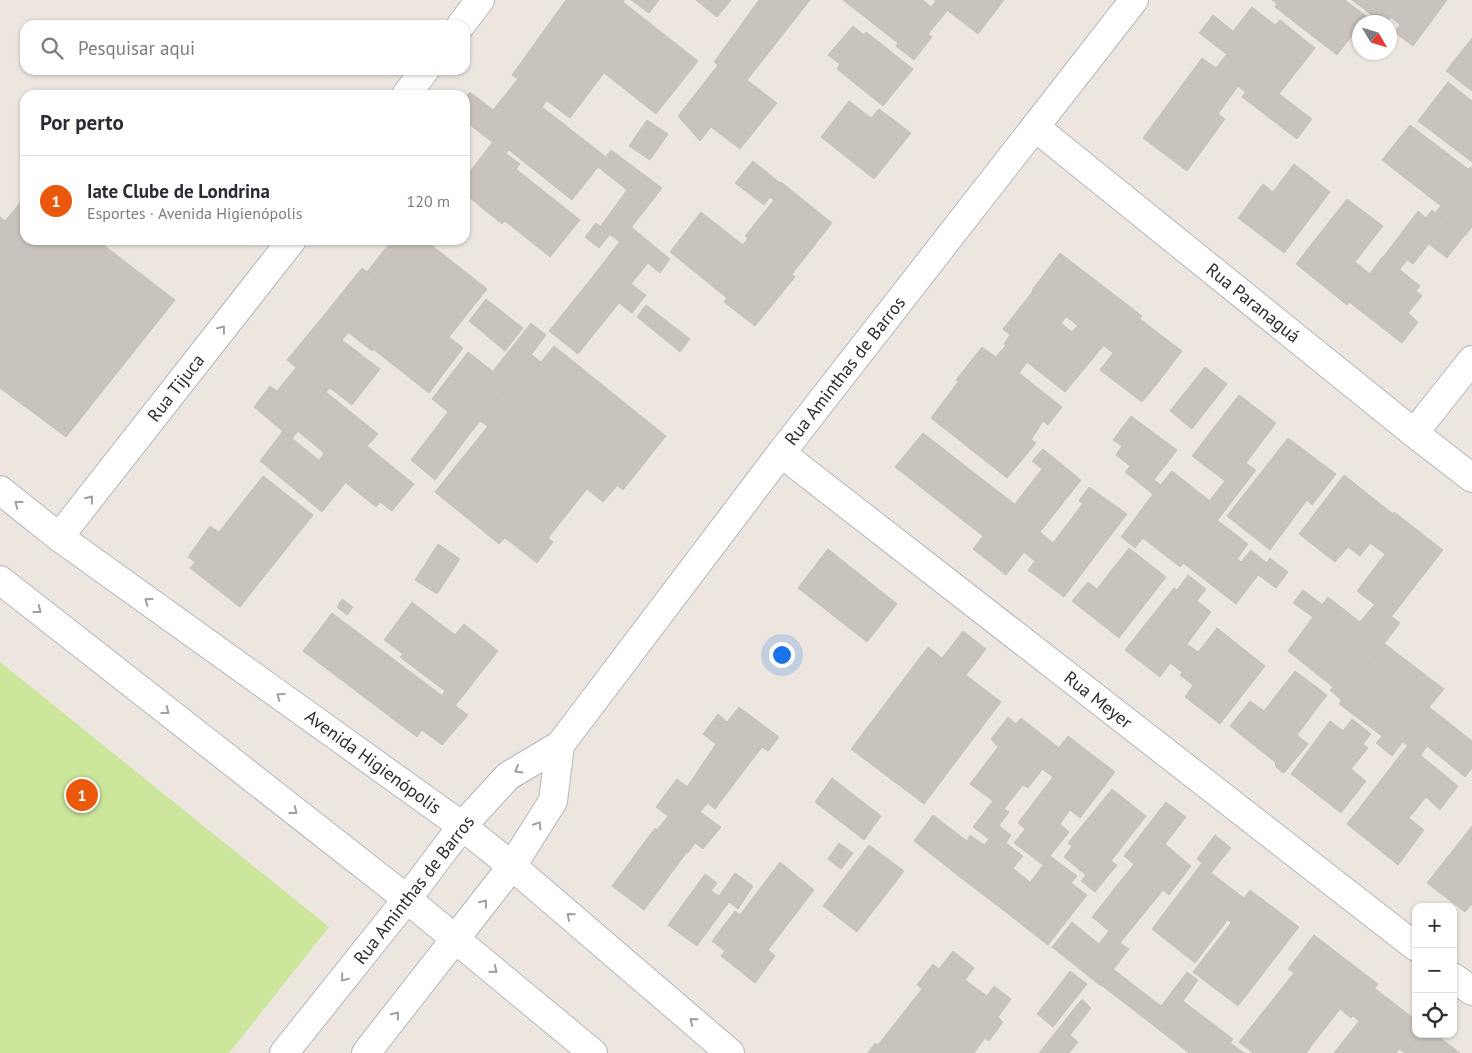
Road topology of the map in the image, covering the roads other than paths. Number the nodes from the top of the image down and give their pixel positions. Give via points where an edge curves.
1 (480, 0) edge
2 (1134, 0) edge
3 (464, 20) edge
4 (421, 75) edge
5 (410, 90) edge
6 (1035, 127) junction
7 (288, 245) edge
8 (1472, 360) edge
9 (1414, 433) junction
10 (781, 454) junction
11 (1472, 478) edge
12 (0, 490) edge
13 (60, 537) junction
14 (0, 580) edge
15 (560, 745) junction
16 (462, 826) junction
17 (512, 866) junction
18 (407, 899) junction
19 (456, 939) junction
20 (1412, 944) edge
21 (1457, 979) edge
22 (1472, 991) edge
23 (284, 1053) edge
24 (366, 1053) edge
25 (593, 1053) edge
26 (730, 1053) edge

1 - 3 street
2 - 6 street, Rua Aminthas de Barros
4 - 5 street
6 - 9 street, Rua Paranaguá
6 - 10 street, Rua Aminthas de Barros
13 -> 7 street, Rua Tijuca
8 - 9 street
9 - 11 street, Rua Paranaguá
10 - 15 street, Rua Aminthas de Barros
10 - 20 street, Rua Meyer
13 -> 12 street, Avenida Higienópolis
16 -> 13 street, Avenida Higienópolis
14 -> 18 street
15 -> 16 street, Rua Aminthas de Barros via 508,776
17 -> 15 street via 553,801
16 - 17 street, Avenida Higienópolis
16 - 18 street, Rua Aminthas de Barros
19 -> 17 street
26 -> 17 street, Avenida Higienópolis
18 - 19 street
18 -> 23 street, Rua Aminthas de Barros
24 -> 19 street
19 -> 25 street
21 - 22 street

